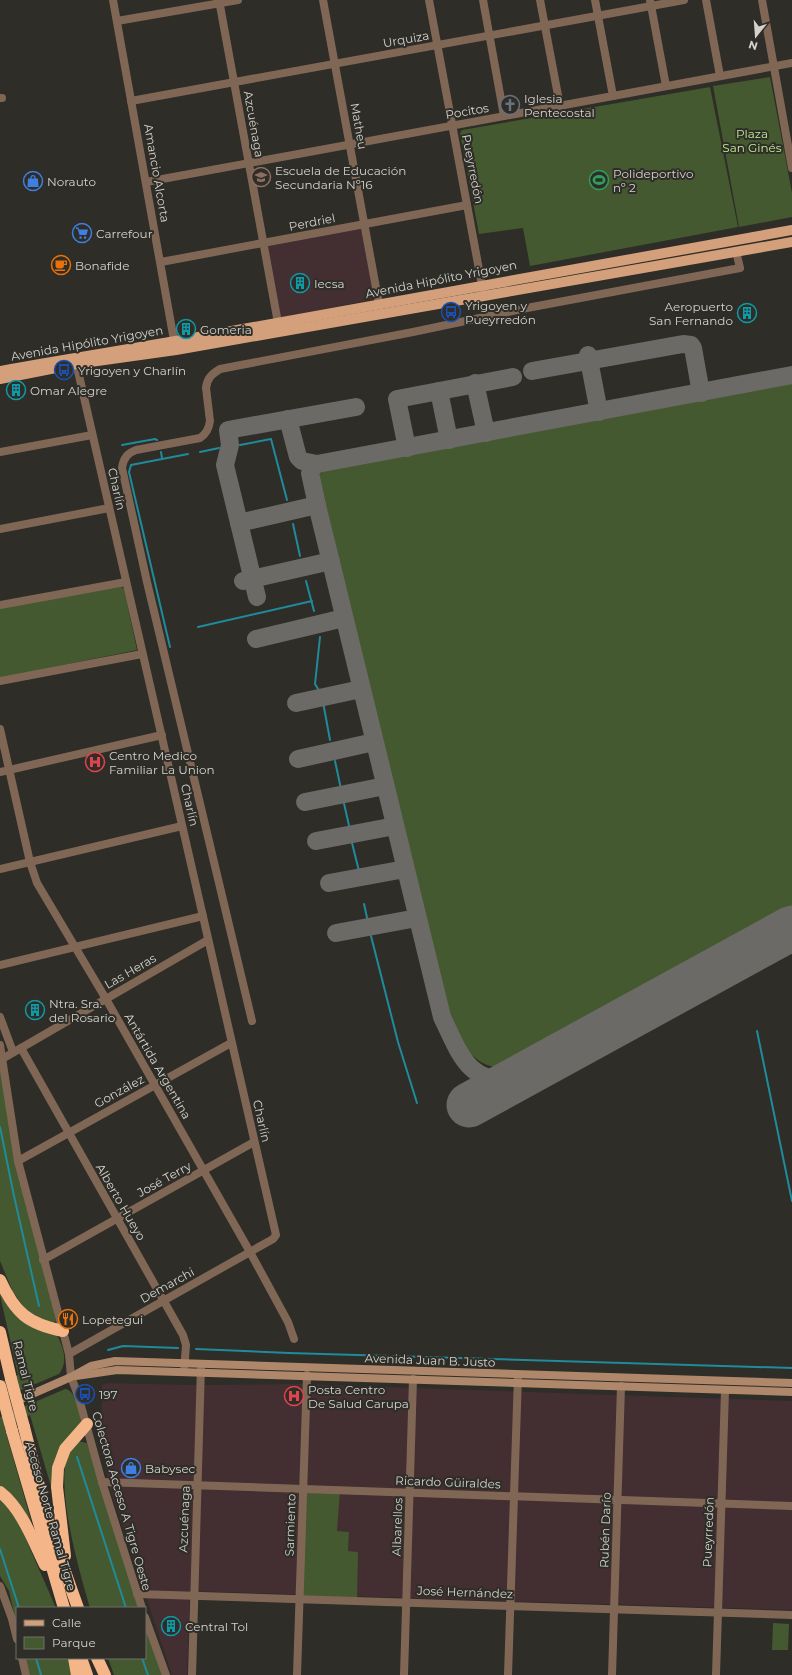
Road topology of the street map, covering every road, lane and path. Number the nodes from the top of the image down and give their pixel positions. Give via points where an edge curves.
1 (113, 0) edge
2 (238, 0) edge
3 (323, 0) edge
4 (429, 0) edge
5 (483, 0) edge
6 (540, 0) edge
7 (595, 0) edge
8 (684, 0) edge
9 (706, 0) edge
10 (762, 0) edge
11 (219, 2) edge
12 (651, 3) edge
13 (598, 16) junction
14 (117, 21) junction
15 (544, 26) junction
16 (490, 36) junction
17 (437, 45) junction
18 (792, 63) edge
19 (335, 64) junction
20 (774, 66) junction
21 (720, 76) junction
22 (234, 82) junction
23 (666, 86) junction
24 (613, 96) junction
25 (131, 101) junction
26 (560, 106) junction
27 (504, 116) junction
28 (452, 125) junction
29 (350, 144) junction
30 (790, 145) edge
31 (249, 163) junction
32 (792, 168) edge
33 (146, 182) junction
34 (467, 205) junction
35 (364, 224) junction
36 (792, 230) edge
37 (792, 242) edge
38 (263, 243) junction
39 (736, 251) junction
40 (161, 262) junction
41 (482, 285) junction
42 (484, 296) junction
43 (379, 304) junction
44 (347, 310) junction
45 (349, 320) junction
46 (278, 323) junction
47 (175, 346) junction
48 (76, 360) junction
49 (0, 371) edge
50 (0, 379) edge
51 (92, 435) junction
52 (0, 452) edge
53 (109, 508) junction
54 (0, 529) edge
55 (126, 582) junction
56 (0, 605) edge
57 (142, 654) junction
58 (0, 681) edge
59 (0, 729) edge
60 (162, 735) junction
61 (9, 770) junction
62 (0, 772) edge
63 (182, 826) junction
64 (30, 862) junction
65 (0, 869) edge
66 (203, 916) junction
67 (208, 940) junction
68 (75, 947) junction
69 (0, 965) edge
70 (106, 999) junction
71 (0, 1017) edge
72 (252, 1021) dead end
73 (231, 1042) junction
74 (0, 1045) edge
75 (17, 1050) junction
76 (2, 1059) junction
77 (155, 1085) junction
78 (68, 1133) junction
79 (254, 1142) junction
80 (18, 1161) junction
81 (204, 1170) junction
82 (117, 1219) junction
83 (276, 1235) joint
84 (250, 1252) junction
85 (43, 1260) junction
86 (0, 1280) edge
87 (164, 1301) junction
88 (63, 1331) junction
89 (0, 1332) edge
90 (294, 1339) dead end
91 (68, 1354) junction
92 (201, 1364) junction
93 (184, 1368) junction
94 (201, 1372) junction
95 (518, 1374) junction
96 (307, 1376) junction
97 (71, 1377) junction
98 (413, 1379) junction
99 (518, 1383) junction
100 (792, 1383) edge
101 (0, 1386) edge
102 (621, 1386) junction
103 (725, 1391) junction
104 (792, 1392) edge
105 (23, 1398) dead end
106 (86, 1424) junction
107 (24, 1427) joint
108 (102, 1482) junction
109 (197, 1486) junction
110 (303, 1489) junction
111 (0, 1492) edge
112 (410, 1493) junction
113 (514, 1497) junction
114 (618, 1500) junction
115 (721, 1504) junction
116 (792, 1506) edge
117 (1, 1589) edge
118 (60, 1594) junction
119 (136, 1594) junction
120 (194, 1596) junction
121 (300, 1600) junction
122 (76, 1603) edge
123 (406, 1603) junction
124 (510, 1606) junction
125 (64, 1607) edge
126 (142, 1607) edge
127 (614, 1609) junction
128 (718, 1612) junction
129 (792, 1615) edge
130 (146, 1620) edge
131 (16, 1636) edge
132 (22, 1659) edge
133 (74, 1659) edge
134 (81, 1659) edge
135 (96, 1659) edge
136 (97, 1659) edge
137 (26, 1675) edge
138 (77, 1675) edge
139 (87, 1675) edge
140 (100, 1675) edge
141 (105, 1675) edge
142 (166, 1675) edge
143 (192, 1675) edge
144 (297, 1675) edge
145 (404, 1675) edge
146 (508, 1675) edge
147 (612, 1675) edge
148 (716, 1675) edge

1 - 14 street, Amancio Alcorta
2 - 11 street
3 - 19 street, Matheu
4 - 17 street, Pueyrredón
5 - 16 street
6 - 15 street
7 - 13 street
8 - 12 street, Urquiza
9 - 21 street
10 - 20 street
11 - 14 street
11 - 22 street, Azcuénaga
12 - 13 street, Urquiza
12 - 23 street
13 - 15 street, Urquiza
13 - 24 street
14 - 25 street, Amancio Alcorta
15 - 16 street, Urquiza
15 - 26 street
16 - 17 street, Urquiza
16 - 27 street
17 - 19 street, Urquiza
17 - 28 street, Pueyrredón
18 - 20 street, Pocitos
19 - 22 street, Urquiza
19 - 29 street, Matheu
20 - 21 street, Pocitos
20 - 30 street
21 - 23 street, Pocitos
22 - 25 street, Urquiza
22 - 31 street, Azcuénaga
23 - 24 street, Pocitos
24 - 26 street, Pocitos
25 - 33 street, Amancio Alcorta
26 - 27 street, Pocitos
27 - 28 street, Pocitos
28 - 29 street, Pocitos
28 - 34 street, Pueyrredón
29 - 31 street, Pocitos
29 - 35 street, Matheu
30 - 32 street
31 - 33 street, Pocitos
31 - 38 street, Azcuénaga
33 - 40 street, Amancio Alcorta
34 - 35 street, Perdriel
34 - 41 street, Pueyrredón
35 - 38 street, Perdriel
35 - 43 street, Matheu
36 - 41 main road, Avenida Hipólito Yrigoyen
37 - 39 main road, Avenida Hipólito Yrigoyen
38 - 40 street, Perdriel
38 - 46 street, Azcuénaga
39 - 42 main road, Avenida Hipólito Yrigoyen
39 - 72 street via 740,268 220,369 212,374 206,383 210,421 204,435 200,438 136,450 125,458 122,468 147,582
40 - 47 street, Amancio Alcorta
41 - 42 street, Pueyrredón
41 - 43 main road, Avenida Hipólito Yrigoyen
42 - 45 main road, Avenida Hipólito Yrigoyen
43 - 44 main road, Avenida Hipólito Yrigoyen
44 - 45 main road
44 - 46 main road, Avenida Hipólito Yrigoyen
45 - 47 main road, Avenida Hipólito Yrigoyen
46 - 47 main road, Avenida Hipólito Yrigoyen
47 - 48 main road, Avenida Hipólito Yrigoyen
48 - 49 main road, Avenida Hipólito Yrigoyen
48 - 50 main road, Avenida Hipólito Yrigoyen
48 - 51 street, Charlín
51 - 52 street
51 - 53 street, Charlín
53 - 54 street
53 - 55 street, Charlín
55 - 56 street
55 - 57 street, Charlín
57 - 58 street
57 - 60 street, Charlín
59 - 61 street, Antártida Argentina
60 - 61 street
60 - 63 street, Charlín
61 - 62 street
61 - 64 street, Antártida Argentina
63 - 64 street
63 - 66 street, Charlín
64 - 65 street
64 - 68 street, Antártida Argentina via 37,882
66 - 67 street, Charlín
66 - 68 street
67 - 70 street, Las Heras
67 - 73 street, Charlín
68 - 69 street
68 - 70 street, Antártida Argentina
70 - 75 street, Las Heras
70 - 77 street, Antártida Argentina
71 - 75 street, Alberto Hueyo
73 - 77 street, González
73 - 79 street, Charlín
74 - 76 street, Colectora Acceso A Tigre Oeste
75 - 76 street, Las Heras
75 - 78 street, Alberto Hueyo
76 - 80 street, Colectora Acceso A Tigre Oeste
77 - 78 street, González
77 - 81 street, Antártida Argentina
78 - 80 street, González
78 - 82 street, Alberto Hueyo
79 - 81 street, José Terry
79 - 83 street, Charlín
80 - 85 street, Colectora Acceso A Tigre Oeste
81 - 82 street, José Terry
81 - 84 street, Antártida Argentina
82 - 85 street, José Terry
82 - 87 street, Alberto Hueyo
83 - 84 street, Demarchi
84 - 87 street, Demarchi
84 - 90 street, Antártida Argentina via 288,1322
85 - 88 street, Colectora Acceso A Tigre Oeste
86 - 88 highway via 15,1308 29,1320 44,1327
87 - 91 street, Demarchi
87 - 93 street, Alberto Hueyo via 185,1342
88 - 91 street, Colectora Acceso A Tigre Oeste
89 - 107 highway, Ramal Tigre, bridge
91 - 97 street, Colectora Acceso A Tigre Oeste
92 - 93 main road, Avenida Juan B. Justo
92 - 94 street, Azcuénaga
92 - 95 main road, Avenida Juan B. Justo
93 - 94 main road, Avenida Juan B. Justo
93 - 97 main road, Avenida Juan B. Justo via 115,1361 90,1366
94 - 96 main road, Avenida Juan B. Justo
94 - 109 street, Azcuénaga
95 - 99 street
95 - 100 main road, Avenida Juan B. Justo
96 - 98 main road, Avenida Juan B. Justo
96 - 110 street, Sarmiento
97 - 105 main road, Avenida Juan B. Justo
97 - 106 street, Colectora Acceso A Tigre Oeste
98 - 99 main road, Avenida Juan B. Justo
98 - 112 street, Albarellos
99 - 102 main road, Avenida Juan B. Justo
99 - 113 street
101 - 118 highway, Acceso Norte Ramal Tigre, bridge
102 - 103 main road, Avenida Juan B. Justo
102 - 114 street, Rubén Darío
103 - 104 main road, Avenida Juan B. Justo
103 - 115 street, Pueyrredón
106 - 108 street, Colectora Acceso A Tigre Oeste
106 - 122 highway via 65,1449 60,1459 57,1478 65,1553
107 - 122 highway, Acceso Norte Ramal Tigre via 50,1529
108 - 109 street, Ricardo Güiraldes
108 - 119 street, Colectora Acceso A Tigre Oeste
109 - 110 street, Ricardo Güiraldes
109 - 120 street, Azcuénaga
110 - 112 street, Ricardo Güiraldes
110 - 121 street, Sarmiento
111 - 118 highway via 24,1522
112 - 113 street, Ricardo Güiraldes
112 - 123 street, Albarellos
113 - 114 street, Ricardo Güiraldes
113 - 124 street
114 - 115 street, Ricardo Güiraldes
114 - 127 street, Rubén Darío
115 - 116 street, Ricardo Güiraldes
115 - 128 street, Pueyrredón
117 - 131 street
118 - 125 highway, Acceso Norte Ramal Tigre
119 - 120 street, José Hernández
119 - 126 street, Colectora Acceso A Tigre Oeste
120 - 121 street, José Hernández
120 - 143 street, Azcuénaga
121 - 123 street, José Hernández
121 - 144 street, Sarmiento
123 - 124 street, José Hernández
123 - 145 street, Albarellos
124 - 127 street, José Hernández
124 - 146 street
127 - 128 street, José Hernández
127 - 147 street, Rubén Darío
128 - 129 street, José Hernández
128 - 148 street, Pueyrredón
130 - 142 street
132 - 137 street
133 - 138 highway
134 - 139 highway
135 - 140 highway
136 - 141 highway

